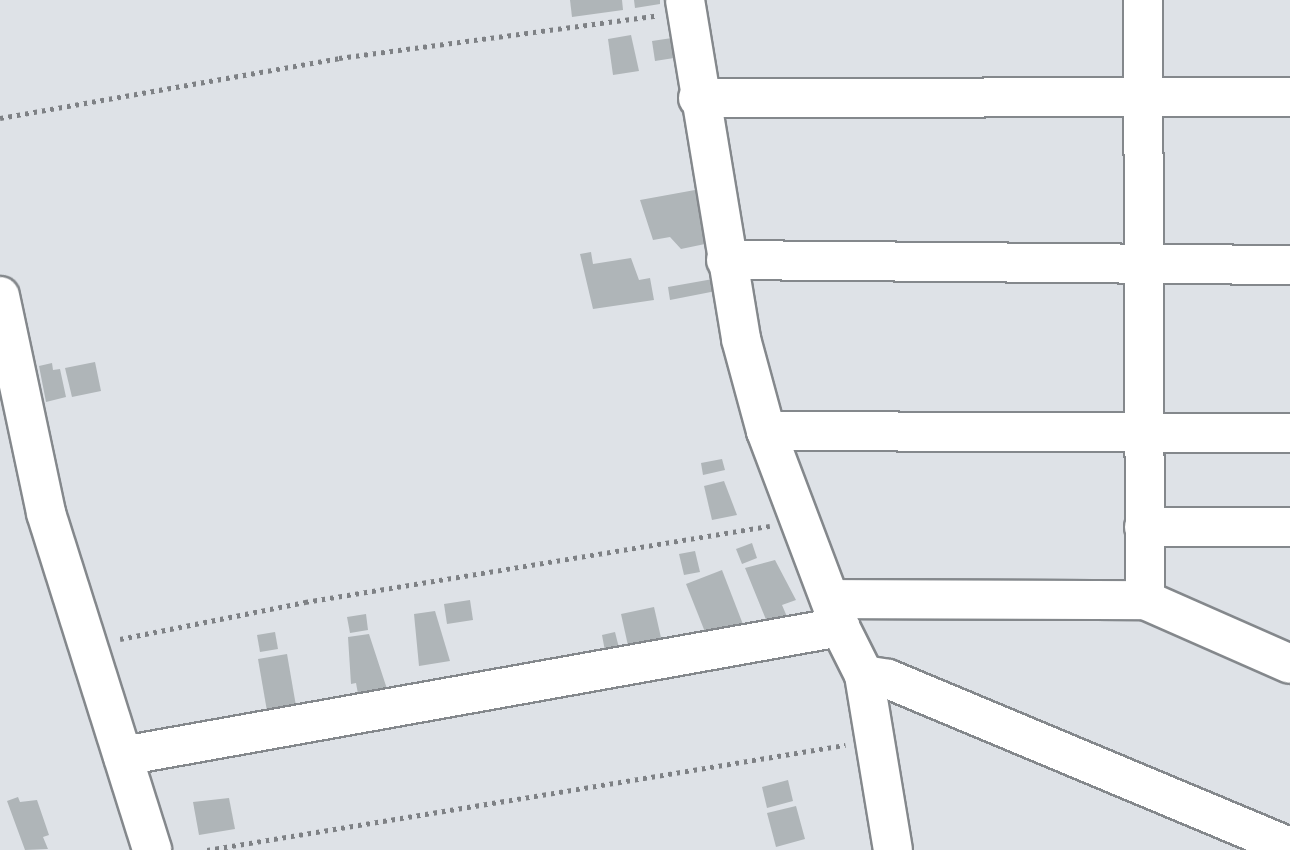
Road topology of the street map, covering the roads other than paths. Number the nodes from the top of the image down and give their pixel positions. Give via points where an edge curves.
1 (1143, 0) edge
2 (686, 6) edge
3 (1143, 97) junction
4 (1290, 97) edge
5 (698, 98) junction
6 (726, 260) junction
7 (1290, 265) edge
8 (1141, 267) junction
9 (0, 296) edge
10 (766, 430) junction
11 (1290, 433) edge
12 (1143, 435) junction
13 (1144, 527) junction
14 (1290, 527) edge
15 (1145, 600) junction
16 (835, 613) junction
17 (1290, 664) edge
18 (864, 675) junction
19 (123, 756) junction
20 (1290, 846) edge
21 (152, 850) edge
22 (893, 850) edge

1 - 3 street
2 - 5 street
3 - 4 street
3 - 5 street
3 - 8 street
5 - 6 street
6 - 8 street
6 - 10 street via 740,339
7 - 8 street
8 - 12 street
9 - 19 street via 46,513
10 - 12 street
10 - 16 street
11 - 12 street
12 - 13 street
13 - 14 street
13 - 15 street
15 - 16 street
15 - 17 street
16 - 18 street
16 - 19 street
18 - 20 street via 888,679
18 - 22 street
19 - 21 street

